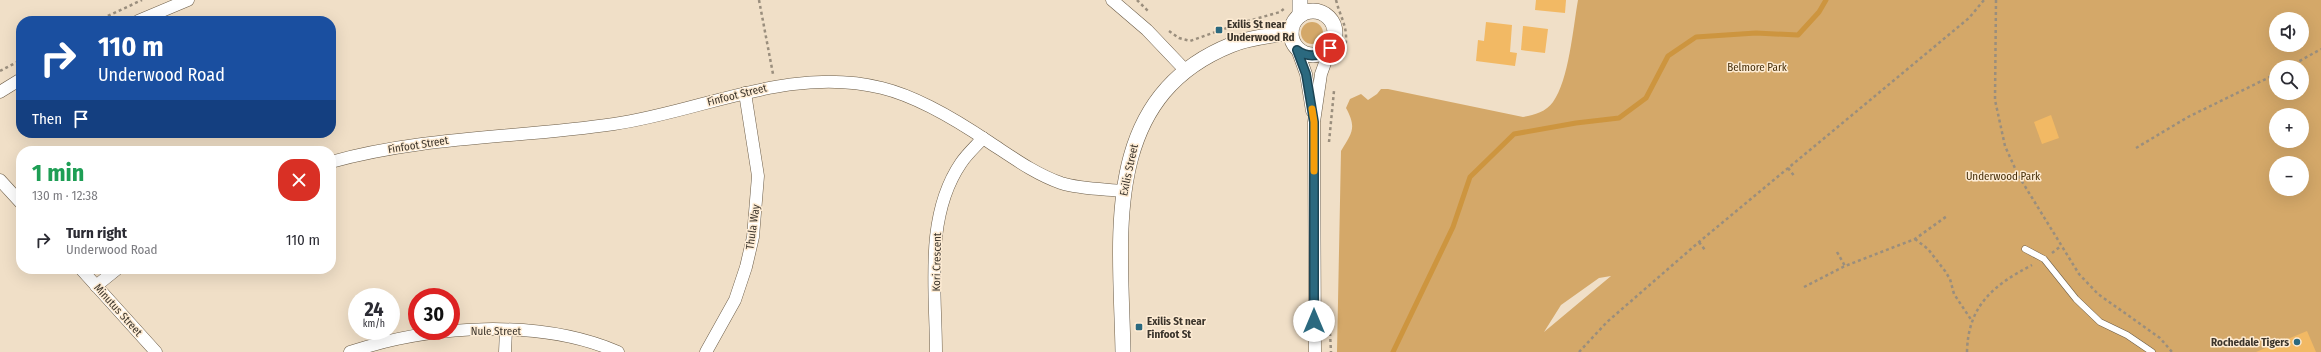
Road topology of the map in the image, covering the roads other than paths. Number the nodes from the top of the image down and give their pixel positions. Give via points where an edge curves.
1 (188, 0) edge
2 (1112, 0) edge
3 (1324, 0) edge
4 (1296, 7) edge
5 (150, 16) edge
6 (1327, 16) junction
7 (1291, 32) junction
8 (1297, 50) junction
9 (1337, 50) junction
10 (1186, 71) junction
11 (16, 82) edge
12 (0, 92) edge
13 (746, 93) junction
14 (1314, 122) junction
15 (983, 138) junction
16 (336, 161) edge
17 (0, 180) edge
18 (1123, 191) junction
19 (16, 198) edge
20 (2025, 248) dead end
21 (85, 274) edge
22 (111, 274) edge
23 (96, 286) junction
24 (506, 330) junction
25 (156, 352) edge
26 (350, 352) edge
27 (505, 352) edge
28 (618, 352) edge
29 (706, 352) edge
30 (936, 352) edge
31 (1123, 352) edge
32 (1315, 352) edge
33 (2152, 352) edge

1 - 5 street
2 - 10 street via 1147,30
3 - 6 street
4 - 6 street
4 - 7 street
6 - 9 street via 1335,31
7 - 8 street
7 - 10 street, Exilis Street via 1231,45 1209,55
8 - 9 street via 1315,56
8 - 14 street via 1306,74
9 - 14 street via 1321,74
10 - 18 street, Exilis Street via 1167,90 1146,118 1131,154
11 - 12 street
13 - 15 street, Finfoot Street via 807,81 850,82 884,88 948,116
13 - 16 street, Finfoot Street via 615,124 426,142
13 - 29 street, Thula Way via 758,176 753,237 735,300
14 - 32 street
15 - 18 street, Finfoot Street via 1023,165 1061,183
15 - 30 street, Kori Crescent via 960,164 942,208 936,236
17 - 19 street
18 - 31 street, Exilis Street
20 - 33 lane via 2044,259 2076,299 2100,322 2127,335
21 - 23 street, Minutus Street
22 - 23 street
23 - 25 street, Minutus Street
24 - 26 street, Nule Street via 453,331 410,336
24 - 27 street
24 - 28 street, Nule Street via 550,333 600,344

